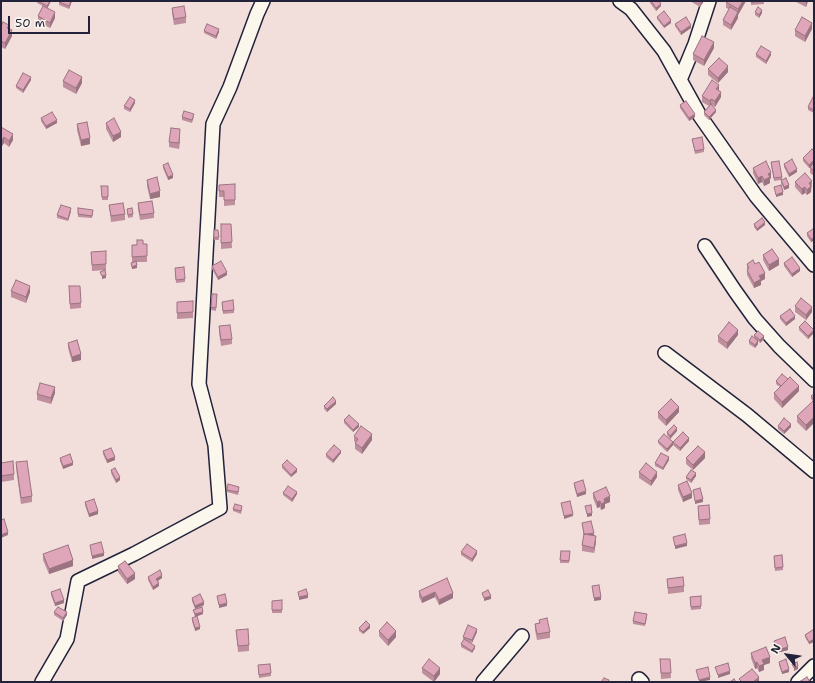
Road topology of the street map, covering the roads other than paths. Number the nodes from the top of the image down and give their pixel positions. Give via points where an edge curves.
1 (263, 1) edge
2 (620, 1) edge
3 (709, 1) edge
4 (680, 80) junction
5 (705, 246) dead end
6 (814, 265) edge
7 (665, 353) dead end
8 (814, 380) edge
9 (814, 471) edge
10 (522, 636) dead end
11 (814, 666) edge
12 (42, 682) edge
13 (483, 682) edge
14 (798, 682) edge

1 - 12 street via 213,124 199,384 215,445 220,508 78,581 67,640
2 - 4 street via 630,9 664,51
3 - 4 street
4 - 6 street via 700,116 756,196
5 - 8 street via 755,318
7 - 9 street via 747,414
10 - 13 street
11 - 14 street

